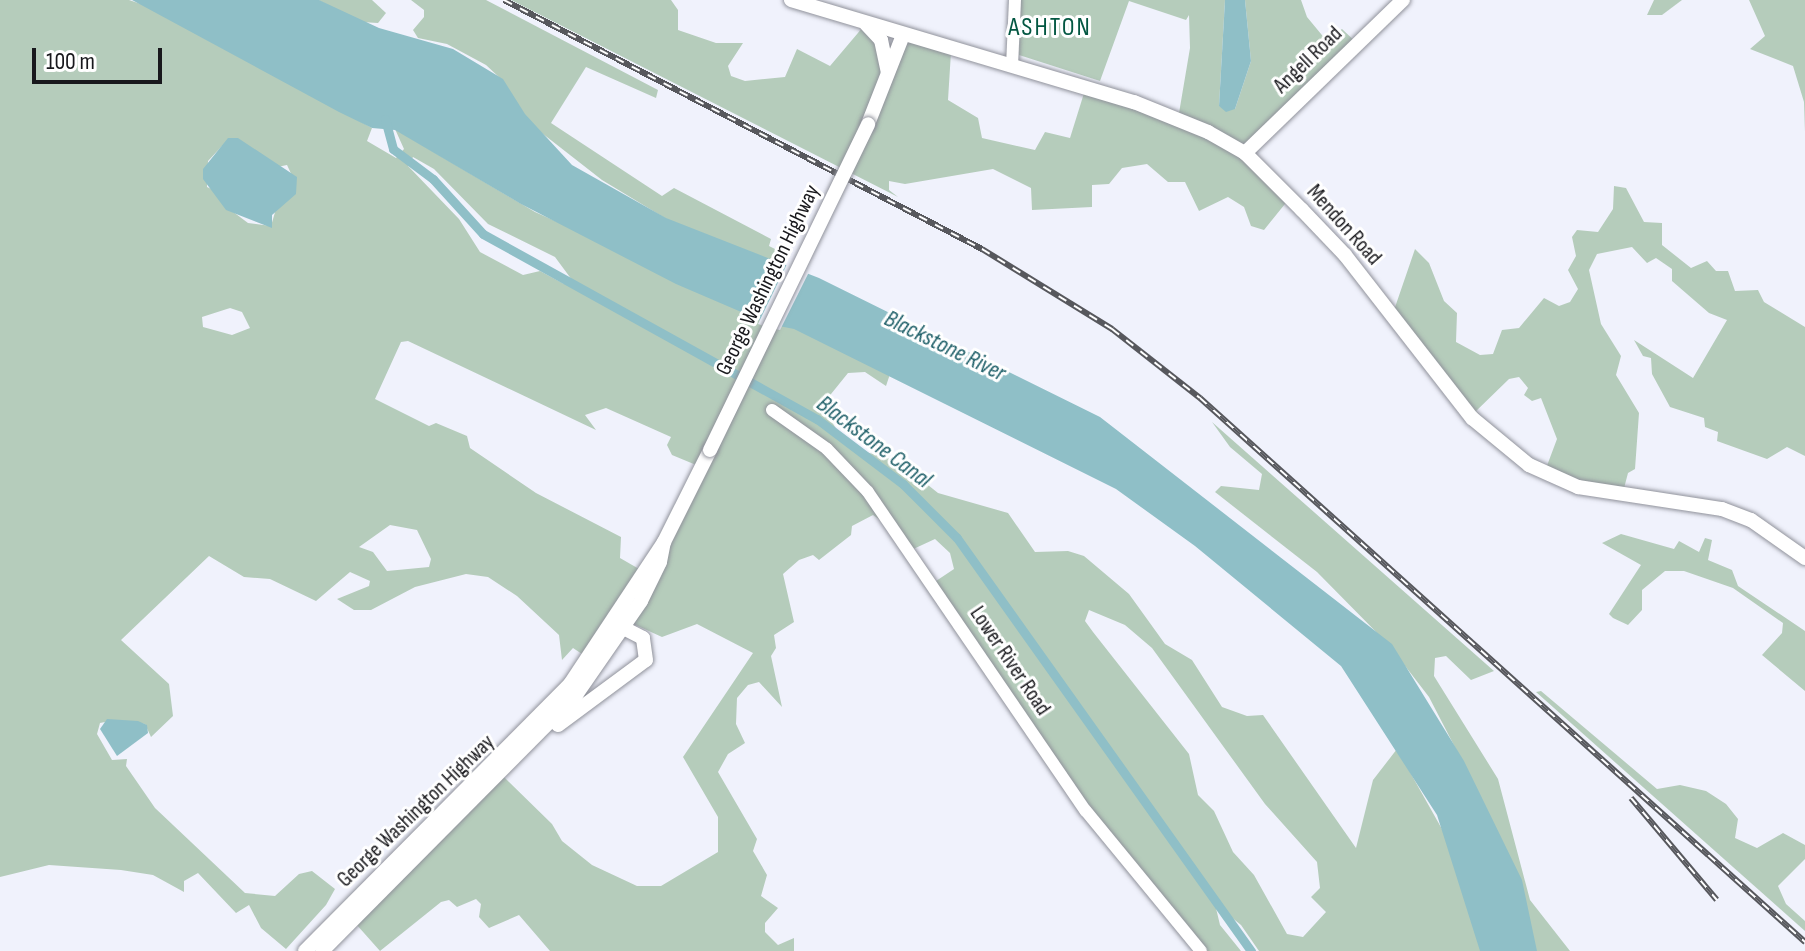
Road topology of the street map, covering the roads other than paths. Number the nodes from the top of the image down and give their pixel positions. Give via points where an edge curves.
1 (791, 0) edge
2 (1015, 0) edge
3 (1403, 0) edge
4 (858, 20) junction
5 (903, 35) junction
6 (1012, 66) junction
7 (888, 80) junction
8 (1245, 153) junction
9 (772, 410) dead end
10 (1805, 558) edge
11 (619, 626) junction
12 (535, 741) junction
13 (378, 887) junction
14 (305, 951) edge
15 (322, 951) edge
16 (1201, 951) edge

1 - 4 main road, Mendon Road
2 - 6 street
3 - 8 main road, Angell Road
4 - 5 main road, Mendon Road
4 - 7 main road via 881,40
5 - 6 main road, Mendon Road
5 - 7 main road, George Washington Highway
6 - 8 main road, Mendon Road via 1182,117
7 - 11 main road, George Washington Highway, bridge
8 - 10 main road, Mendon Road via 1345,255 1472,418 1529,465 1578,487 1722,509 1751,520
9 - 16 street, Lower River Road via 827,449 868,492 1086,811
11 - 12 main road, George Washington Highway via 585,685
11 - 12 main road via 646,644 643,664
11 - 13 main road, George Washington Highway via 539,720
12 - 13 main road, George Washington Highway
13 - 14 main road, George Washington Highway
13 - 15 main road, George Washington Highway

